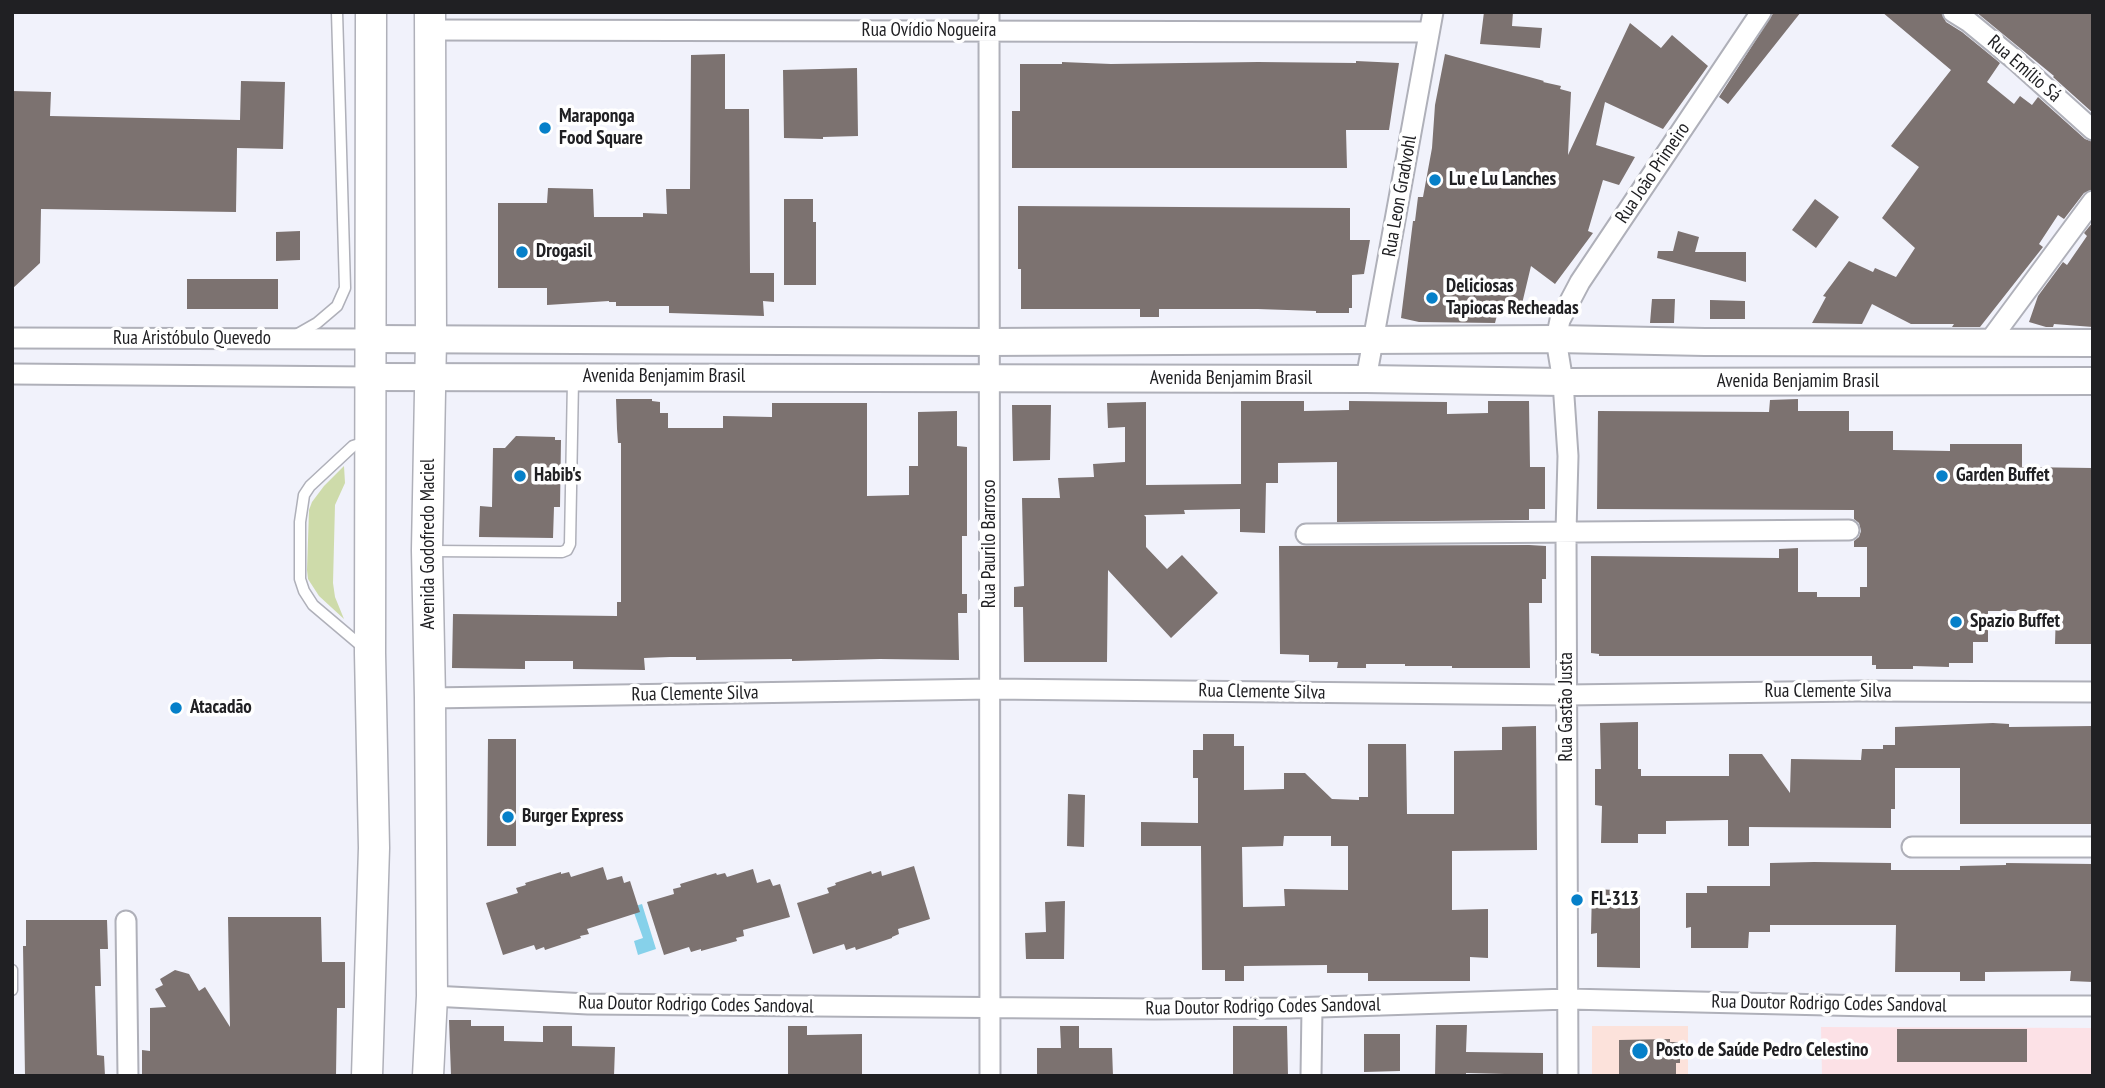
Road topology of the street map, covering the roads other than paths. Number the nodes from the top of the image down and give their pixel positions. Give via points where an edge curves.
1 (337, 12) edge
2 (371, 12) edge
3 (1433, 12) edge
4 (1761, 12) edge
5 (1953, 12) edge
6 (429, 21) edge
7 (989, 22) edge
8 (1429, 32) junction
9 (2093, 130) edge
10 (2093, 201) edge
11 (12, 338) edge
12 (290, 339) junction
13 (371, 339) junction
14 (431, 339) junction
15 (1556, 339) junction
16 (1373, 340) junction
17 (988, 342) junction
18 (1988, 343) junction
19 (2093, 343) edge
20 (12, 374) edge
21 (573, 376) junction
22 (370, 377) junction
23 (430, 377) junction
24 (989, 378) junction
25 (1366, 379) junction
26 (2093, 381) edge
27 (1563, 382) junction
28 (370, 441) junction
29 (1849, 530) dead end
30 (1566, 532) junction
31 (1306, 534) dead end
32 (427, 551) junction
33 (370, 653) junction
34 (991, 689) junction
35 (2093, 692) edge
36 (1567, 695) junction
37 (430, 698) junction
38 (1912, 847) dead end
39 (2093, 848) edge
40 (126, 921) dead end
41 (12, 970) edge
42 (12, 990) edge
43 (432, 996) junction
44 (1569, 999) junction
45 (991, 1006) junction
46 (2093, 1006) edge
47 (1312, 1008) junction
48 (128, 1076) edge
49 (368, 1076) edge
50 (428, 1076) edge
51 (990, 1076) edge
52 (1311, 1076) edge
53 (1568, 1076) edge

1 - 12 lane via 345,288 337,306
2 - 13 main road
3 - 8 street, Rua Leon Gradvohl
4 - 15 street, Rua João Primeiro via 1580,282 1560,320
5 - 9 street, Rua Emílio Sá
6 - 7 street, Rua Ovídio Nogueira
6 - 14 main road, Avenida Godofredo Maciel
7 - 8 street, Rua Ovídio Nogueira
7 - 17 street, Rua Paurilo Barroso
8 - 16 street, Rua Leon Gradvohl
10 - 18 street
11 - 12 street, Rua Aristóbulo Quevedo
12 - 13 street, Rua Aristóbulo Quevedo
13 - 14 main road, Avenida Benjamim Brasil
13 - 22 main road
14 - 17 main road, Avenida Benjamim Brasil
14 - 23 main road, Avenida Godofredo Maciel
15 - 16 main road, Avenida Benjamim Brasil
15 - 18 main road, Avenida Benjamim Brasil
15 - 27 street, Rua Gastão Justa
16 - 17 main road, Avenida Benjamim Brasil
16 - 25 street, Rua Leon Gradvohl
17 - 24 street, Rua Paurilo Barroso
18 - 19 main road, Avenida Benjamim Brasil
20 - 22 street, Rua Aristóbulo Quevedo
21 - 23 main road, Avenida Benjamim Brasil
21 - 24 main road, Avenida Benjamim Brasil
21 - 32 lane via 567,550
22 - 23 main road, Avenida Benjamim Brasil
22 - 28 main road
23 - 32 main road, Avenida Godofredo Maciel
24 - 25 main road, Avenida Benjamim Brasil
24 - 34 street, Rua Paurilo Barroso
25 - 27 main road, Avenida Benjamim Brasil
26 - 27 main road, Avenida Benjamim Brasil
27 - 30 street, Rua Gastão Justa via 1568,456
28 - 33 main road
28 - 33 lane via 353,446 310,486 300,522 304,591 313,605
29 - 30 street
30 - 31 street
30 - 36 street, Rua Gastão Justa
32 - 37 main road, Avenida Godofredo Maciel
33 - 49 main road via 374,848
34 - 36 street, Rua Clemente Silva
34 - 37 street, Rua Clemente Silva
34 - 45 street, Rua Paurilo Barroso
35 - 36 street, Rua Clemente Silva
36 - 44 street, Rua Gastão Justa
37 - 43 main road, Avenida Godofredo Maciel
38 - 39 street
40 - 48 street
41 - 42 lane
43 - 45 street, Rua Doutor Rodrigo Codes Sandoval via 588,1004
43 - 50 main road, Avenida Godofredo Maciel
44 - 46 street, Rua Doutor Rodrigo Codes Sandoval
44 - 47 street, Rua Doutor Rodrigo Codes Sandoval
44 - 53 street, Rua Gastão Justa
45 - 47 street, Rua Doutor Rodrigo Codes Sandoval
45 - 51 street, Rua Paurilo Barroso
47 - 52 street

